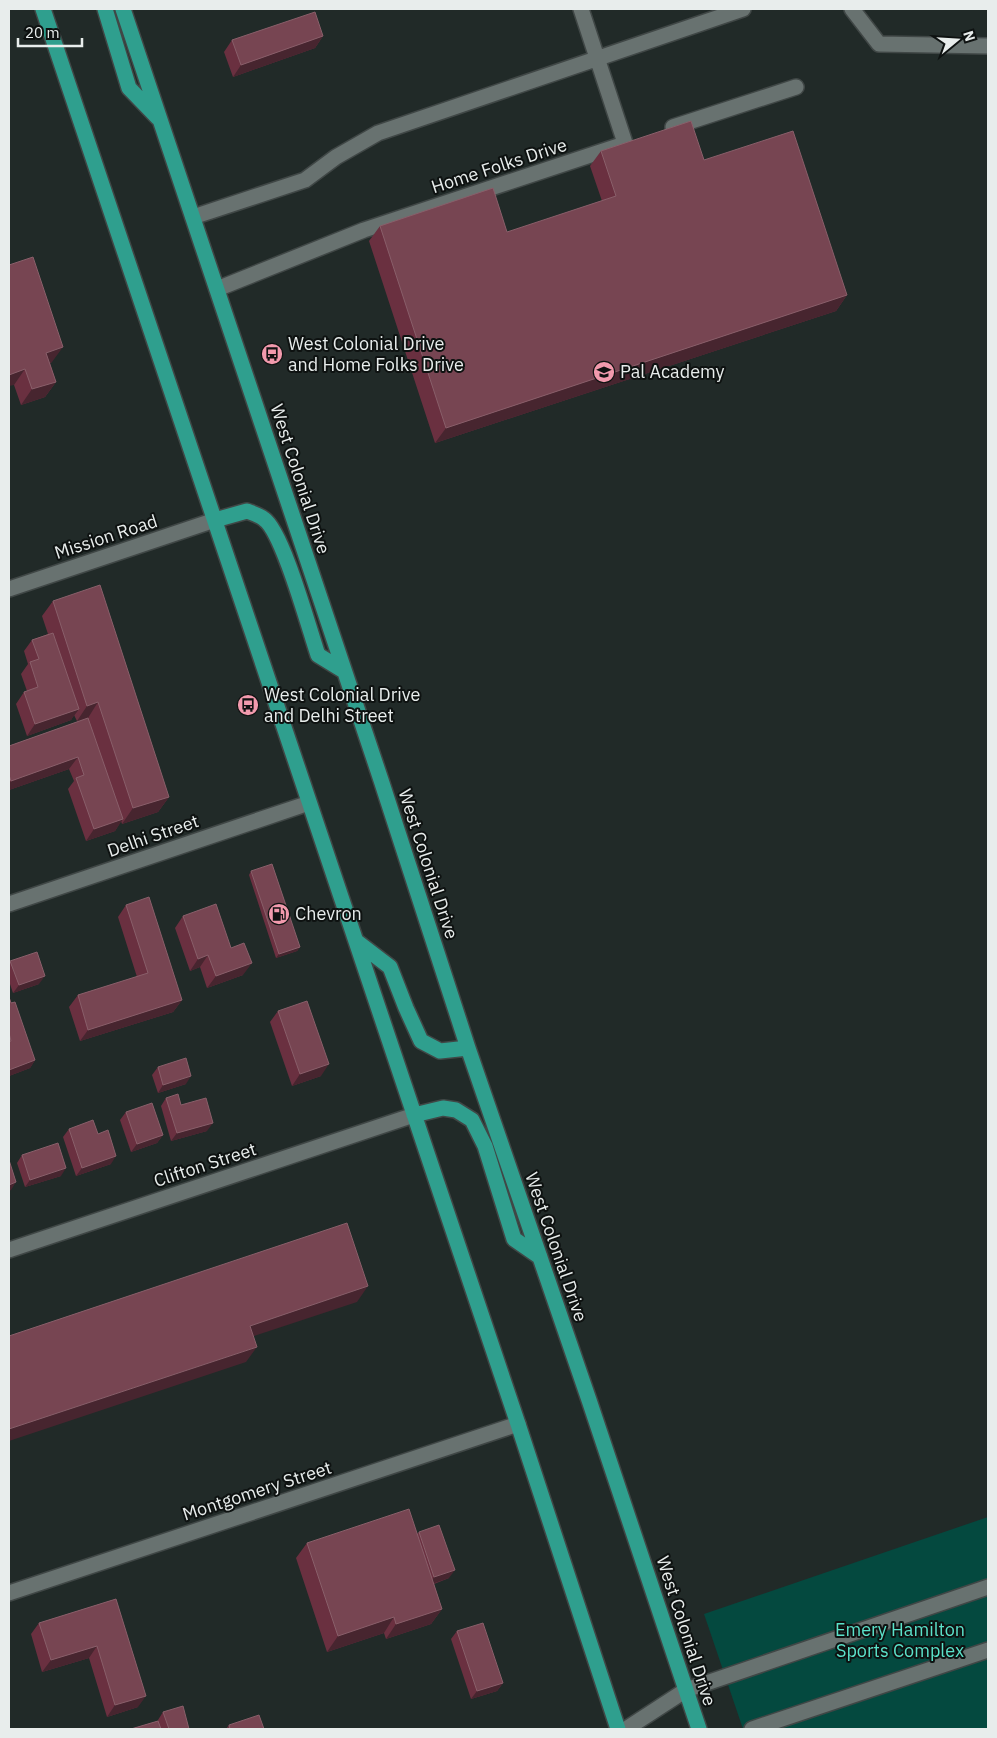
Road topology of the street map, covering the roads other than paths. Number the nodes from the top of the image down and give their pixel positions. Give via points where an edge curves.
1 (43, 9) edge
2 (105, 9) edge
3 (123, 9) edge
4 (581, 9) edge
5 (744, 9) edge
6 (852, 9) edge
7 (988, 46) edge
8 (597, 58) junction
9 (796, 87) dead end
10 (160, 120) junction
11 (663, 131) edge
12 (193, 217) junction
13 (217, 289) junction
14 (215, 520) junction
15 (9, 589) edge
16 (344, 671) junction
17 (309, 803) junction
18 (9, 904) edge
19 (356, 941) junction
20 (468, 1048) junction
21 (414, 1115) junction
22 (9, 1250) edge
23 (540, 1257) junction
24 (518, 1424) junction
25 (988, 1587) edge
26 (9, 1593) edge
27 (988, 1650) edge
28 (686, 1690) junction
29 (618, 1729) edge
30 (626, 1729) edge
31 (699, 1729) edge
32 (752, 1729) edge

1 - 14 highway
2 - 10 highway via 129,88
3 - 10 highway, West Colonial Drive
4 - 8 street
5 - 8 street
6 - 7 street via 879,44
8 - 12 street via 378,133 336,157 305,180
8 - 13 street, Home Folks Drive via 630,142 364,230
9 - 11 street
10 - 12 highway, West Colonial Drive
12 - 13 highway, West Colonial Drive
13 - 16 highway, West Colonial Drive
14 - 15 street, Mission Road
14 - 16 highway via 247,511 265,519 286,557 318,655
14 - 17 highway
16 - 20 highway, West Colonial Drive
17 - 18 street, Delhi Street
17 - 19 highway
19 - 20 highway via 390,967 421,1041 440,1051
19 - 21 highway
20 - 23 highway, West Colonial Drive
21 - 22 street, Clifton Street
21 - 23 highway via 443,1108 456,1110 472,1120 485,1146 514,1239
21 - 24 highway
23 - 28 highway, West Colonial Drive
24 - 26 street, Montgomery Street
24 - 29 highway
25 - 28 street
27 - 32 street
28 - 30 street
28 - 31 highway, West Colonial Drive

